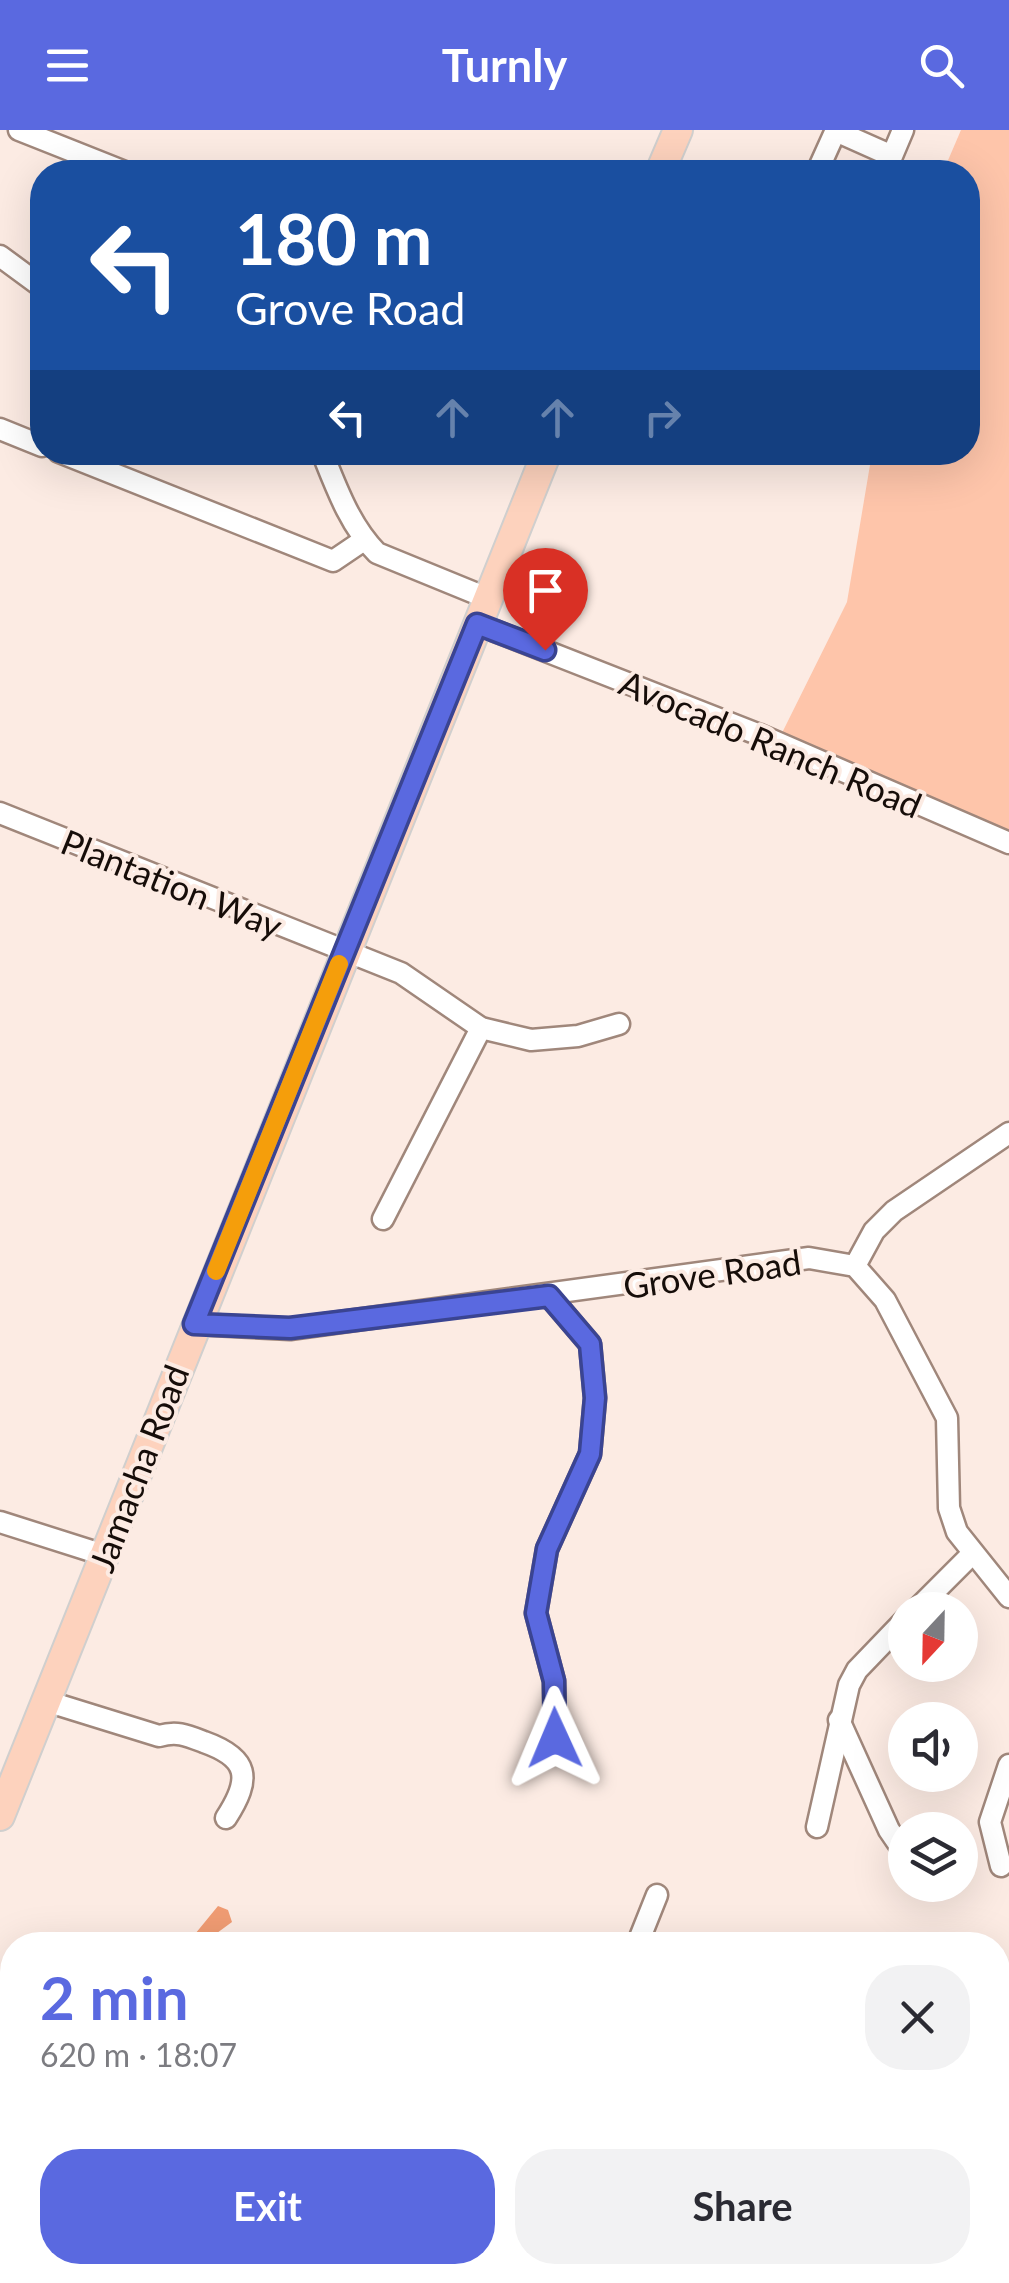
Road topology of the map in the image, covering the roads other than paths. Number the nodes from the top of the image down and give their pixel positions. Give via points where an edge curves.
1 (18, 130) edge
2 (836, 130) edge
3 (903, 130) edge
4 (672, 132) edge
5 (94, 160) edge
6 (664, 160) edge
7 (822, 160) edge
8 (0, 256) edge
9 (30, 278) edge
10 (0, 430) edge
11 (30, 441) edge
12 (91, 465) edge
13 (328, 465) edge
14 (541, 465) edge
15 (364, 540) junction
16 (482, 611) junction
17 (0, 813) edge
18 (1009, 842) edge
19 (344, 953) junction
20 (620, 1024) dead end
21 (481, 1028) junction
22 (1009, 1132) edge
23 (382, 1219) dead end
24 (855, 1266) junction
25 (549, 1296) junction
26 (194, 1324) junction
27 (0, 1522) edge
28 (104, 1555) junction
29 (971, 1555) junction
30 (934, 1592) edge
31 (1009, 1597) edge
32 (888, 1638) edge
33 (46, 1701) junction
34 (838, 1718) junction
35 (555, 1738) dead end
36 (1009, 1765) edge
37 (0, 1816) edge
38 (226, 1818) dead end
39 (888, 1822) edge
40 (817, 1827) dead end
41 (1001, 1866) dead end
42 (657, 1895) dead end
43 (642, 1932) edge

1 - 5 street
2 - 3 street via 892,156
2 - 7 street
4 - 6 main road
8 - 9 street
10 - 11 street
12 - 15 street via 334,561
13 - 15 street
14 - 16 main road, Jamacha Road
15 - 16 street, Avocado Ranch Road
16 - 18 street, Avocado Ranch Road
16 - 19 main road, Jamacha Road
17 - 19 street, Plantation Way
19 - 21 street, Plantation Way via 401,973
19 - 26 main road, Jamacha Road
20 - 21 street via 532,1040
21 - 23 street
22 - 24 street via 894,1211
24 - 25 street, Grove Road via 809,1258
24 - 29 street via 885,1300 947,1418 949,1508
25 - 26 street, Grove Road via 290,1328
25 - 35 street via 590,1344 595,1398 590,1454 547,1549 536,1613 554,1681
26 - 28 main road, Jamacha Road
27 - 28 street
28 - 33 main road, Jamacha Road
29 - 30 street
29 - 31 street
32 - 34 street via 857,1670
33 - 37 main road, Jamacha Road
33 - 38 street via 159,1736 176,1731 232,1752 242,1786
34 - 39 street
34 - 40 street
36 - 41 street via 990,1822
42 - 43 street

